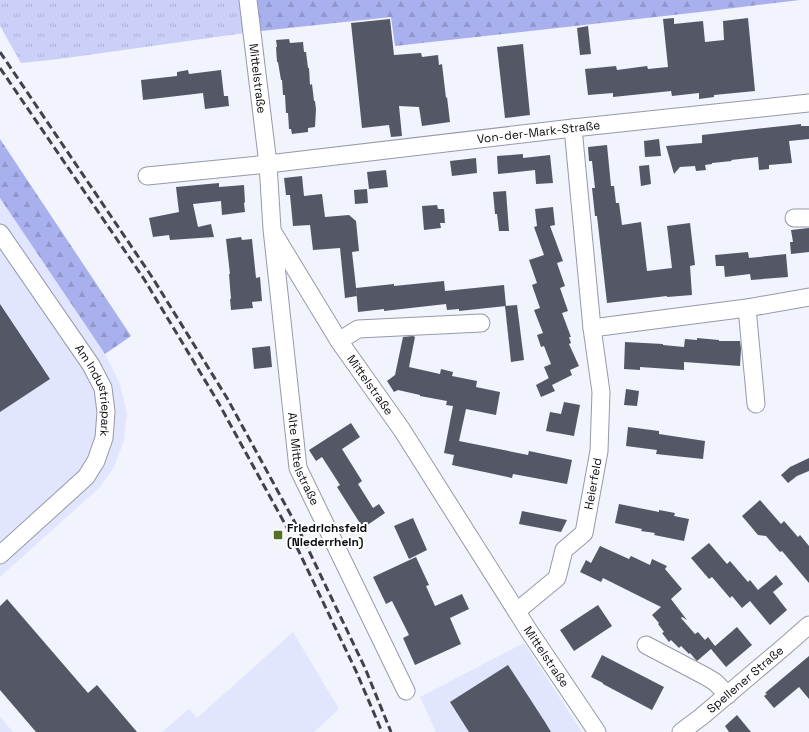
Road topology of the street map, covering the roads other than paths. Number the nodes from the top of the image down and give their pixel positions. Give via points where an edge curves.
1 (248, 0) edge
2 (809, 103) edge
3 (573, 128) junction
4 (268, 164) junction
5 (147, 176) dead end
6 (272, 229) junction
7 (0, 233) edge
8 (809, 297) edge
9 (746, 308) junction
10 (480, 323) dead end
11 (592, 328) junction
12 (339, 341) junction
13 (756, 404) dead end
14 (0, 555) edge
15 (517, 611) junction
16 (809, 625) edge
17 (646, 645) dead end
18 (406, 691) dead end
19 (728, 695) junction
20 (597, 732) edge
21 (681, 732) edge

1 - 4 street, Mittelstraße
2 - 3 street, Von-der-Mark-Straße
3 - 4 street, Von-der-Mark-Straße
3 - 11 street, Heierfeld
4 - 5 street, Von-der-Mark-Straße
4 - 6 street, Mittelstraße
6 - 12 street, Mittelstraße
6 - 18 street, Alte Mittelstraße via 298,468
7 - 14 street, Am Industriepark via 91,365 103,388 106,412 104,438 96,461 86,477
8 - 9 street
9 - 11 street
9 - 13 street
10 - 12 street via 358,329
11 - 15 street, Heierfeld via 601,400 599,451 584,534 564,550 557,578
12 - 15 street, Mittelstraße via 402,430
15 - 20 street, Mittelstraße
16 - 19 street, Spellener Straße
17 - 19 street via 715,682
19 - 21 street, Spellener Straße

